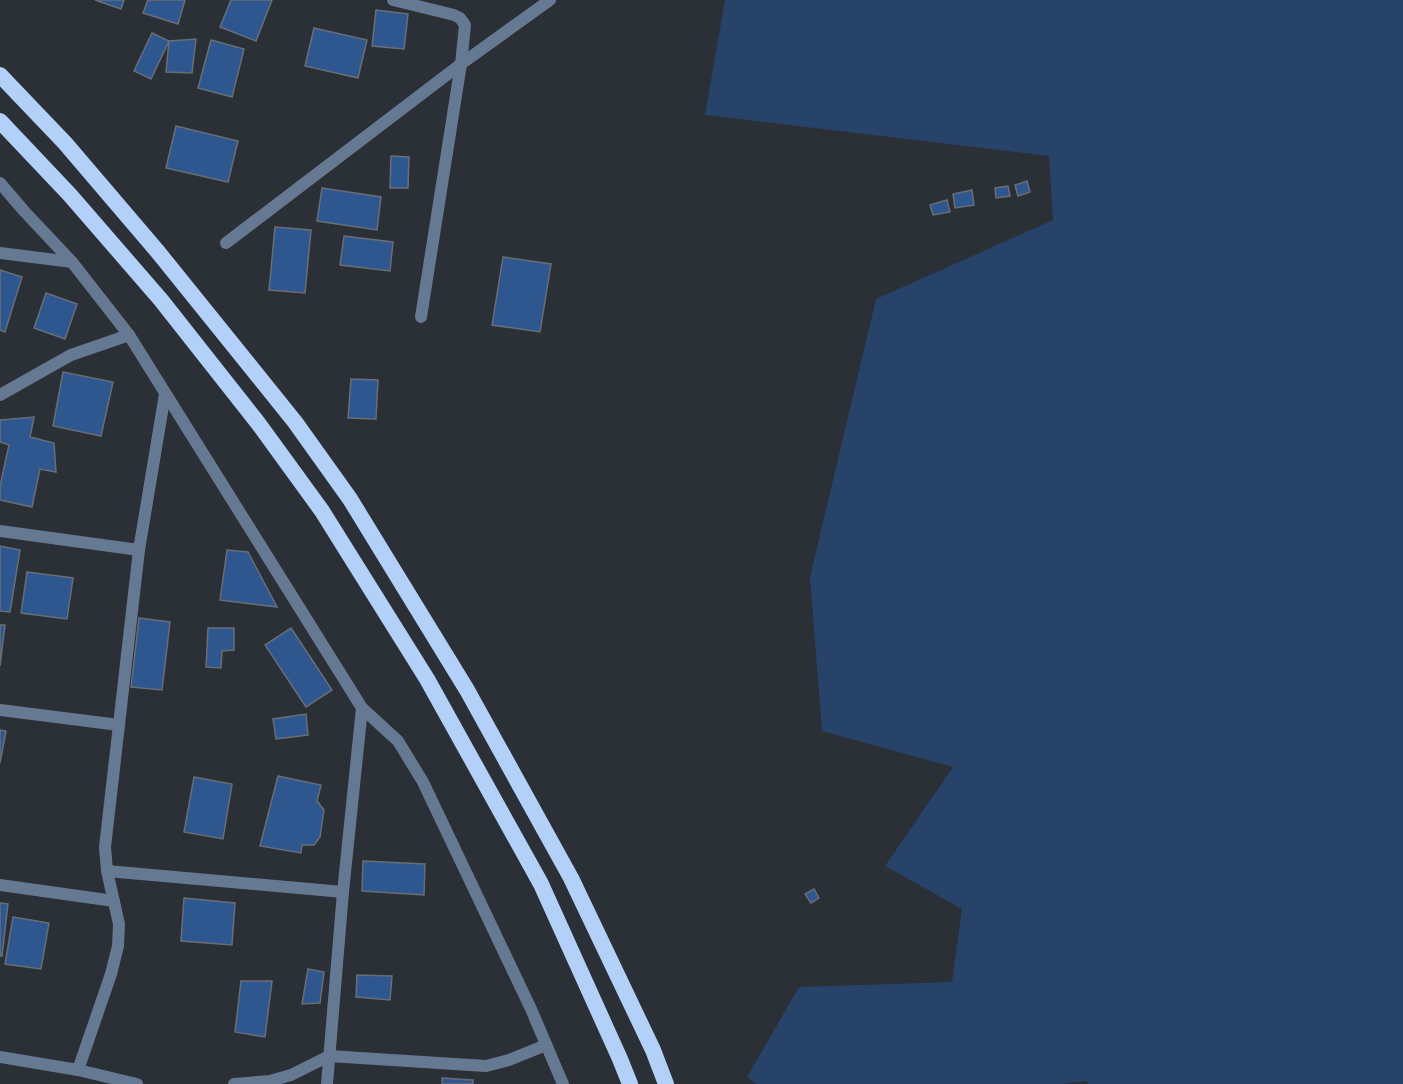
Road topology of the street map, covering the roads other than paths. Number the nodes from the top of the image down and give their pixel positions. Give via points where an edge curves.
1 (393, 0) edge
2 (550, 0) edge
3 (461, 64) junction
4 (0, 75) edge
5 (0, 121) edge
6 (0, 183) edge
7 (226, 243) dead end
8 (0, 253) edge
9 (72, 262) junction
10 (421, 316) dead end
11 (129, 335) junction
12 (165, 394) junction
13 (0, 395) edge
14 (0, 531) edge
15 (139, 550) junction
16 (362, 708) junction
17 (0, 710) edge
18 (118, 724) junction
19 (107, 871) junction
20 (0, 885) edge
21 (343, 892) junction
22 (114, 901) junction
23 (546, 1045) junction
24 (329, 1056) junction
25 (0, 1057) edge
26 (78, 1070) junction
27 (138, 1084) edge
28 (234, 1084) edge
29 (327, 1084) edge
30 (563, 1084) edge
31 (630, 1084) edge
32 (666, 1084) edge

1 - 3 street via 460,18 465,25
2 - 3 street
3 - 7 street
3 - 10 street
4 - 32 highway via 65,143 158,252 295,422 350,499 468,690 571,878
5 - 31 highway via 161,300 322,512 427,679 541,884
6 - 9 street
8 - 9 street
9 - 11 street
11 - 12 street
11 - 13 street via 70,355
12 - 15 street
12 - 16 street
14 - 15 street
15 - 18 street
16 - 21 street
16 - 23 street via 398,741 423,782
17 - 18 street
18 - 19 street via 105,847
19 - 21 street
19 - 22 street
20 - 22 street
21 - 24 street
22 - 26 street via 118,946
23 - 24 street via 486,1066
23 - 30 street
24 - 28 street via 291,1075
24 - 29 street
25 - 26 street
26 - 27 street

